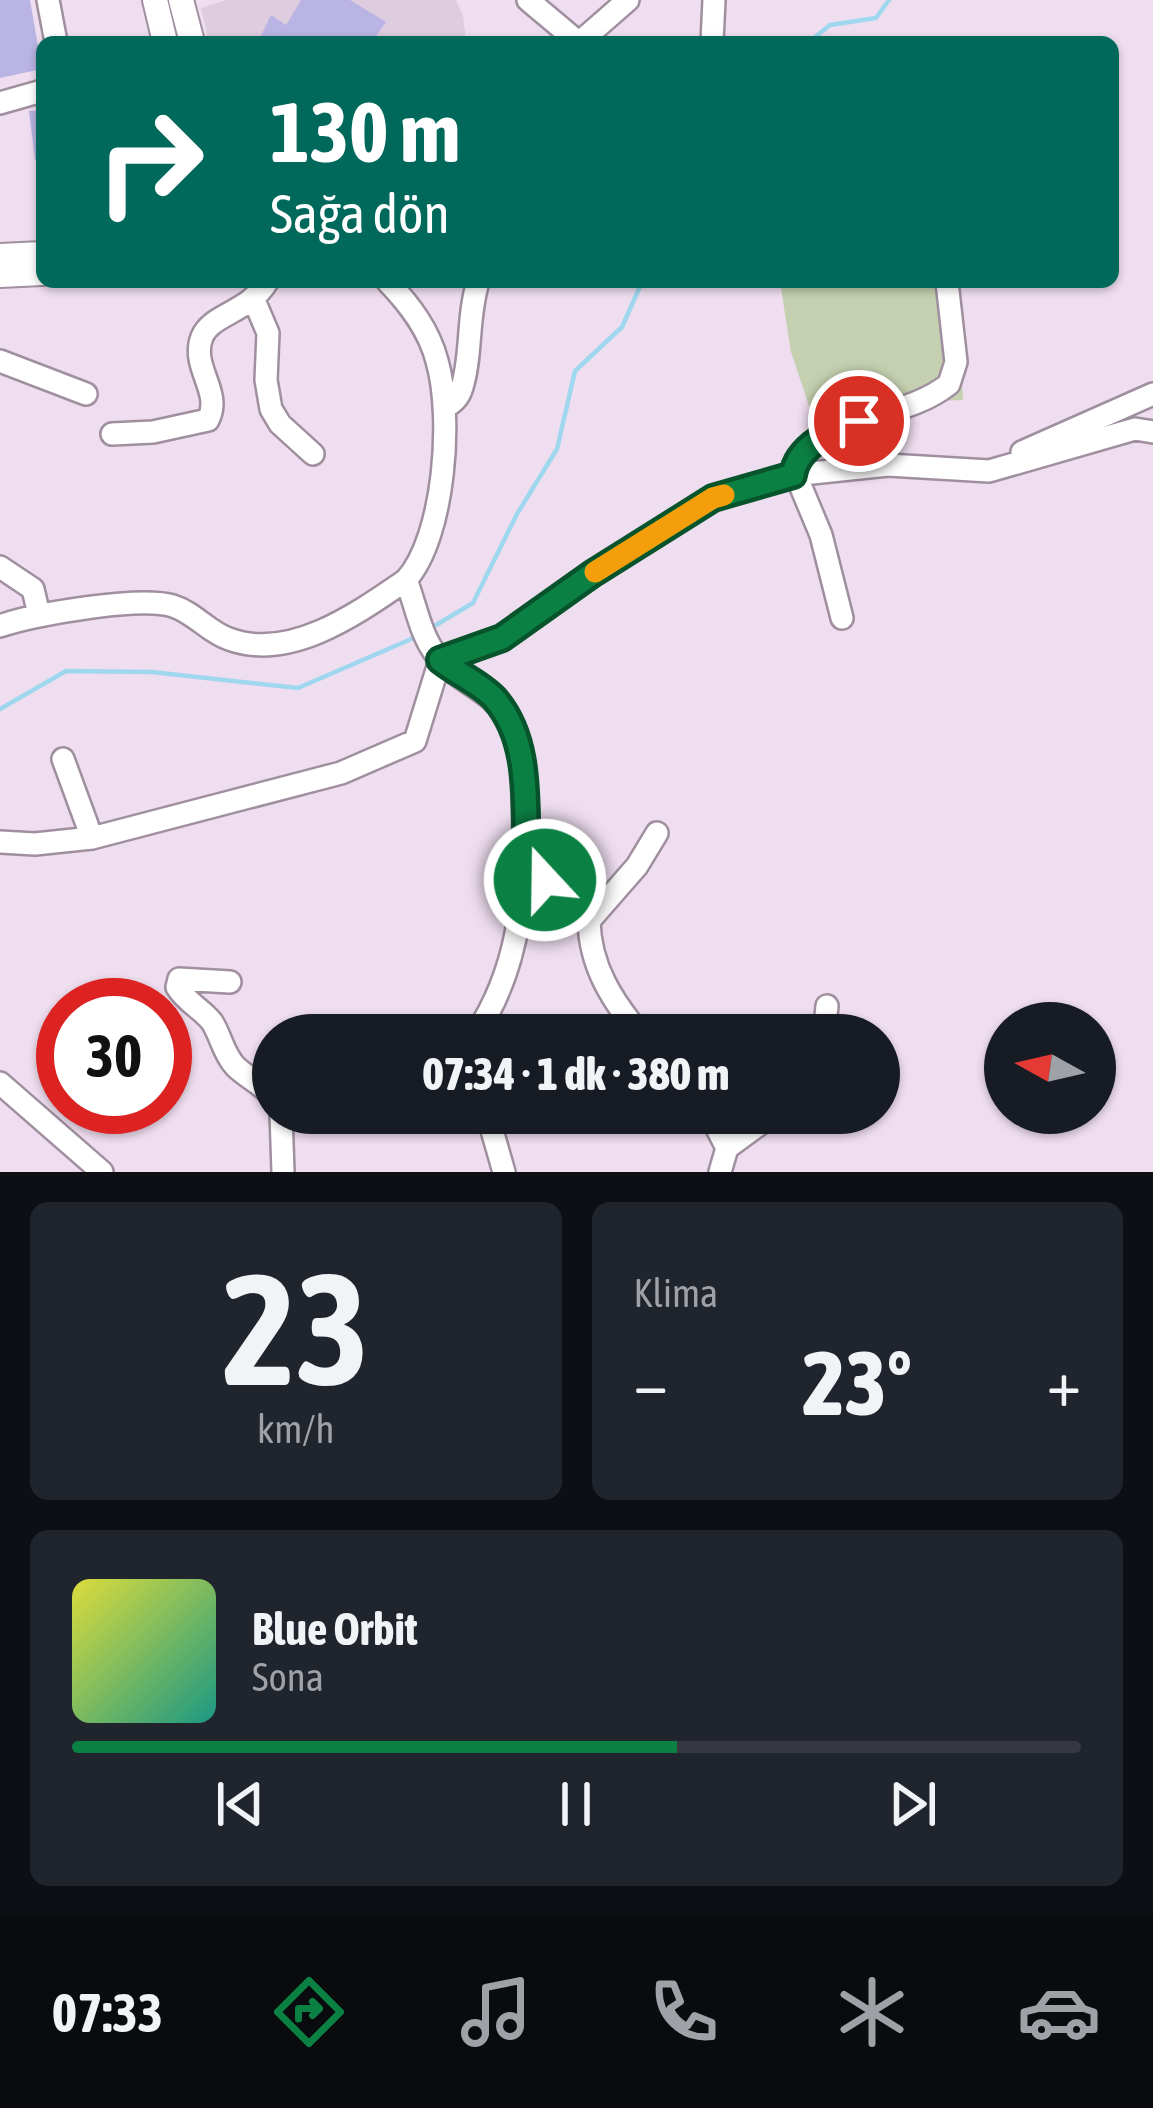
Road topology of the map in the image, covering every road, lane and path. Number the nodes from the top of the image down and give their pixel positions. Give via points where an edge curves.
1 (48, 0) edge
2 (154, 0) edge
3 (181, 0) edge
4 (528, 0) edge
5 (628, 0) edge
6 (714, 0) edge
7 (55, 36) edge
8 (163, 36) edge
9 (190, 36) edge
10 (572, 36) edge
11 (586, 36) edge
12 (712, 36) edge
13 (36, 93) edge
14 (0, 103) edge
15 (36, 254) edge
16 (0, 256) edge
17 (36, 272) edge
18 (0, 275) edge
19 (394, 288) edge
20 (477, 288) edge
21 (948, 288) edge
22 (260, 291) edge
23 (0, 361) edge
24 (86, 394) dead end
25 (1153, 394) edge
26 (444, 408) junction
27 (1153, 432) edge
28 (112, 434) dead end
29 (313, 454) dead end
30 (983, 470) junction
31 (793, 475) junction
32 (0, 568) edge
33 (410, 590) junction
34 (39, 615) junction
35 (842, 618) dead end
36 (0, 626) edge
37 (440, 660) junction
38 (63, 759) dead end
39 (657, 833) dead end
40 (92, 838) junction
41 (0, 842) edge
42 (527, 863) junction
43 (589, 921) junction
44 (230, 982) dead end
45 (827, 1006) dead end
46 (489, 1014) edge
47 (627, 1014) edge
48 (826, 1014) edge
49 (252, 1078) edge
50 (0, 1083) edge
51 (282, 1134) edge
52 (494, 1134) edge
53 (720, 1134) edge
54 (746, 1134) edge
55 (727, 1148) junction
56 (102, 1172) edge
57 (283, 1172) edge
58 (504, 1172) edge
59 (720, 1172) edge

1 - 7 street
2 - 8 main road
3 - 9 main road
4 - 10 street
5 - 11 street
6 - 12 street
13 - 14 street
15 - 16 main road
17 - 18 main road
19 - 26 street via 414,309 437,360
20 - 26 street via 463,386
21 - 31 street via 956,362 949,384 824,436
22 - 28 street via 202,337 200,366 213,400 208,420
22 - 29 street via 271,409
23 - 24 street
25 - 30 street
26 - 33 street via 443,473
27 - 30 street via 1135,429
30 - 31 street via 889,465
31 - 35 street via 821,535
31 - 37 street via 713,498 502,638
32 - 34 street via 29,584
33 - 34 street via 327,632 262,645 227,639 160,603
33 - 37 street
34 - 36 street
37 - 40 street via 415,741 340,772
37 - 42 street via 492,695 513,725
38 - 40 street
39 - 43 street
40 - 41 street
42 - 43 street
42 - 46 street via 508,964
43 - 47 street via 591,954
44 - 49 street via 179,979 177,987
45 - 48 street
50 - 56 street
51 - 57 street
52 - 58 street
53 - 55 street
54 - 55 street
55 - 59 street

